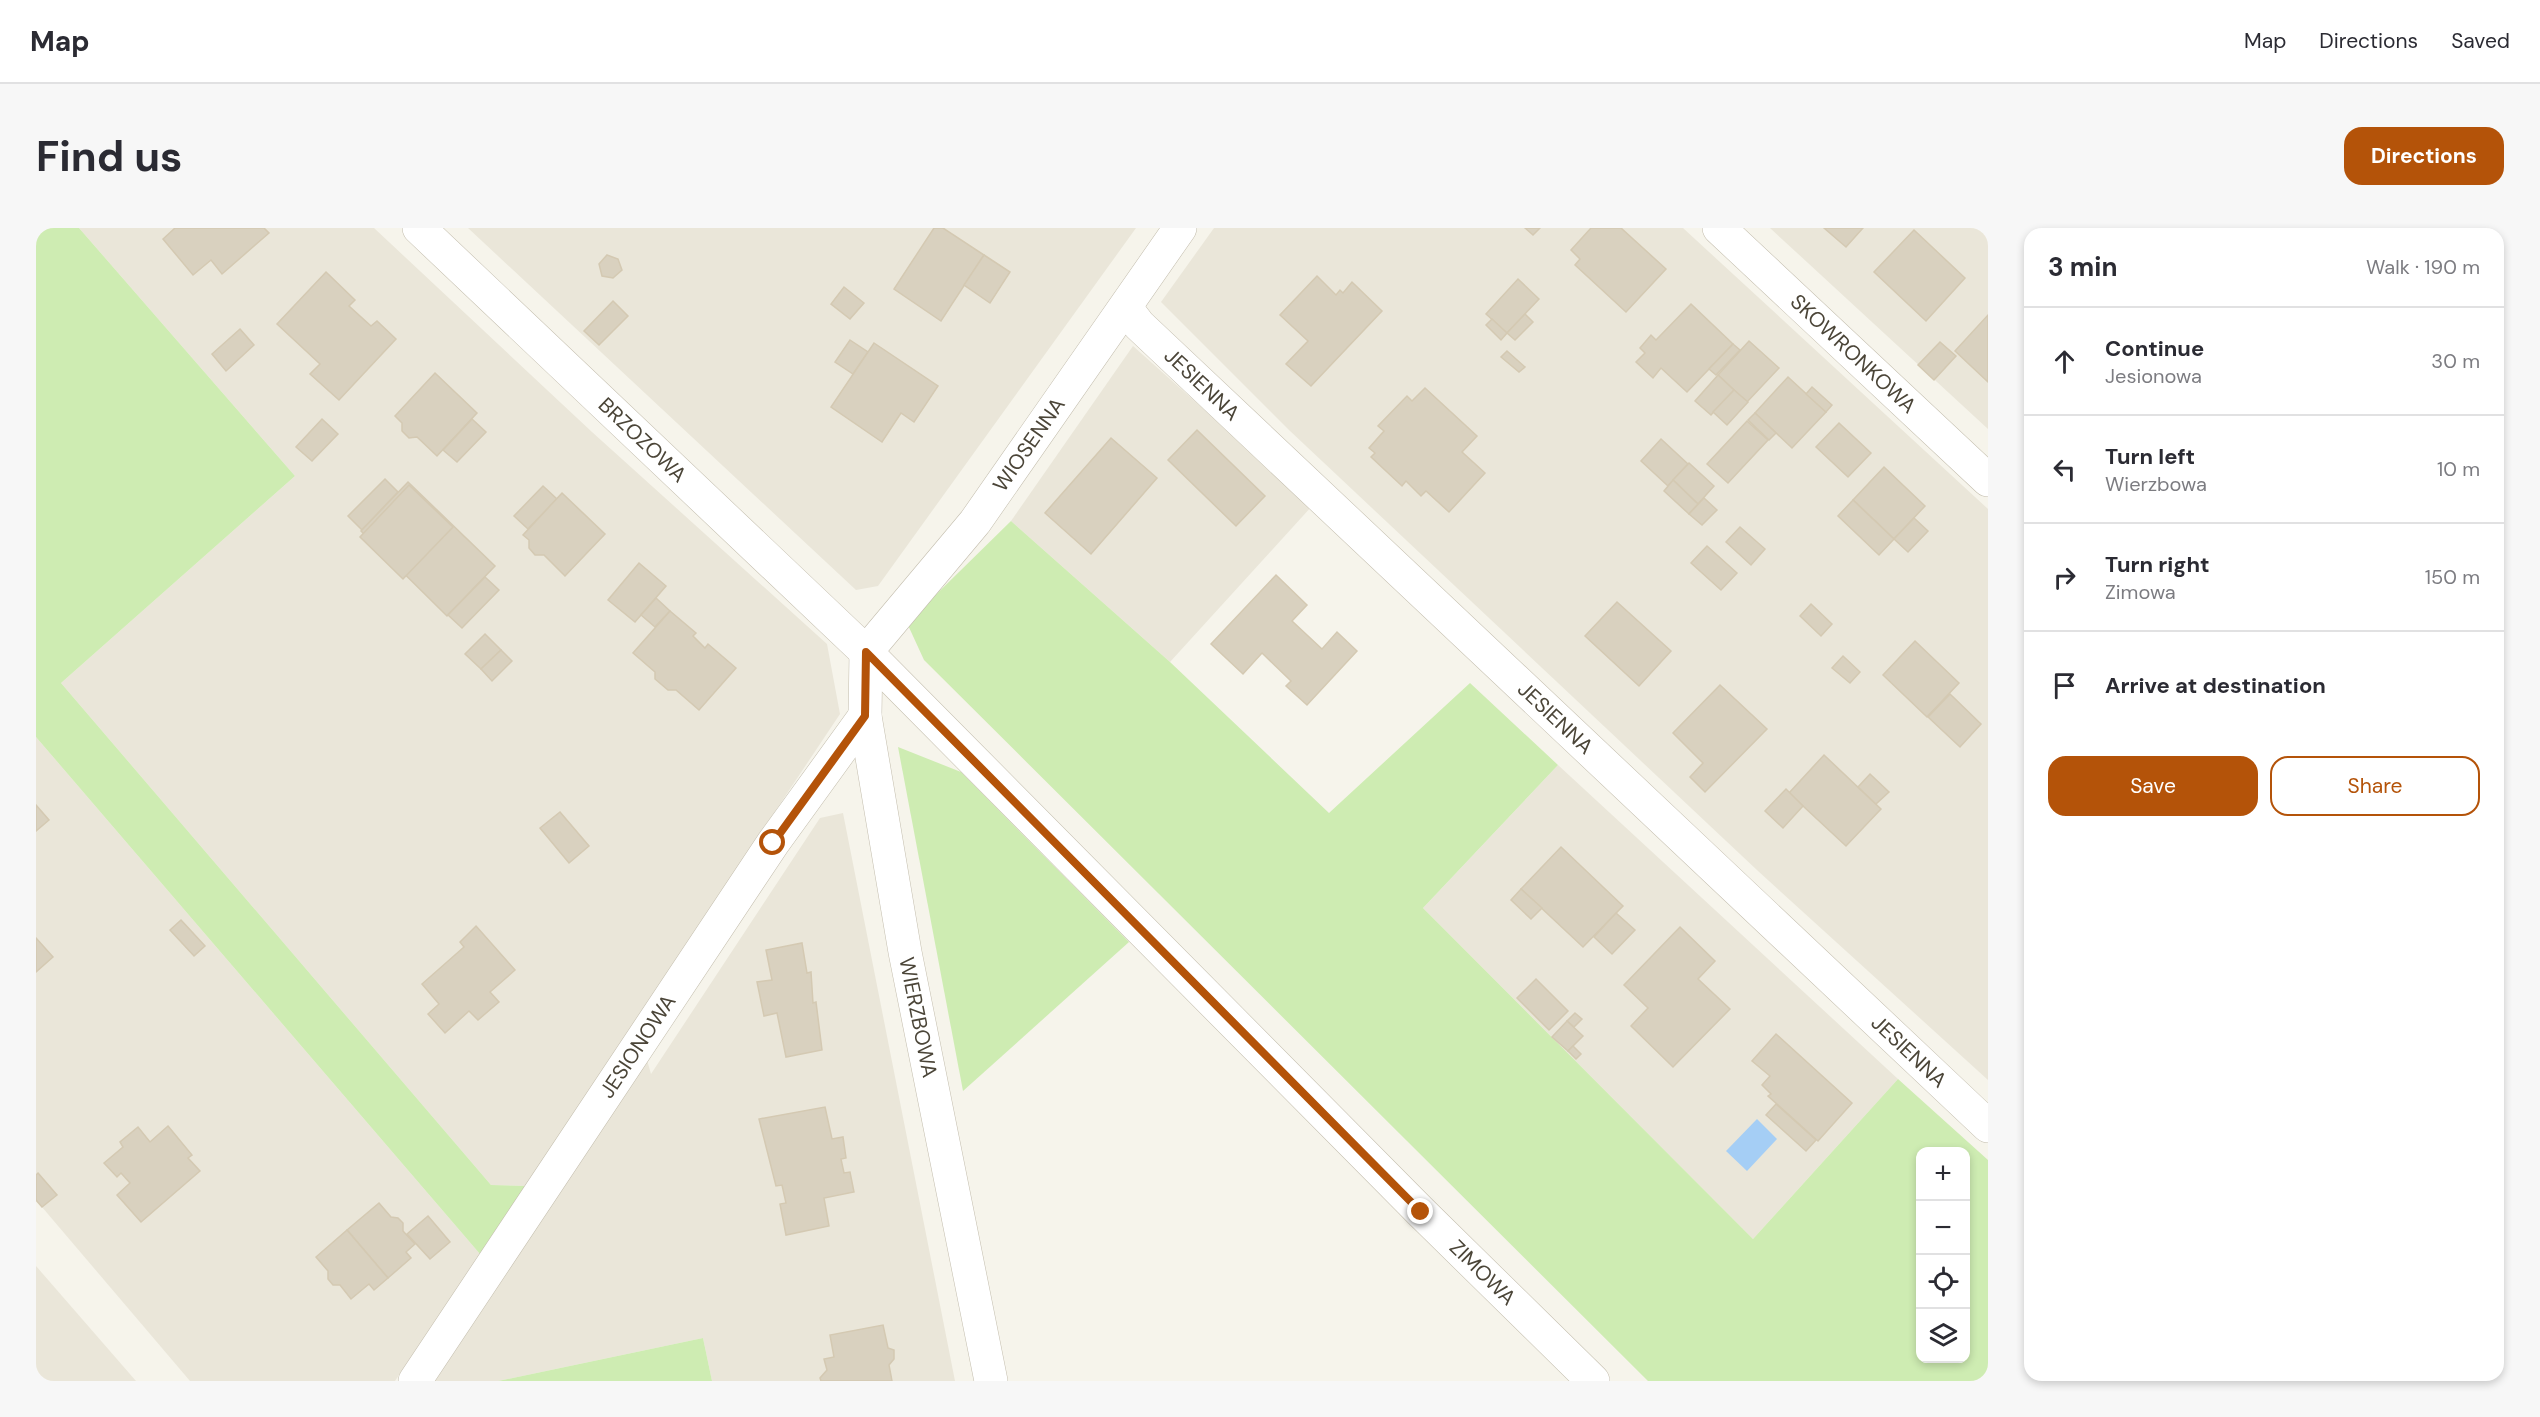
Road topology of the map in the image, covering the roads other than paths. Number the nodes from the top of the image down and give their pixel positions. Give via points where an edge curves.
1 (419, 228) edge
2 (1180, 228) edge
3 (1719, 228) edge
4 (1126, 308) junction
5 (1988, 480) edge
6 (866, 652) junction
7 (865, 716) junction
8 (1988, 1126) edge
9 (415, 1381) edge
10 (991, 1381) edge
11 (1593, 1381) edge

1 - 6 street, BRZOZOWA
2 - 4 street, WIOSENNA
3 - 5 street, SKOWRONKOWA
4 - 6 street, WIOSENNA via 975,522
4 - 8 street, JESIENNA via 1139,325
6 - 7 street, WIERZBOWA
6 - 11 street, ZIMOWA
7 - 9 street, JESIONOWA via 773,843
7 - 10 street, WIERZBOWA via 905,952

